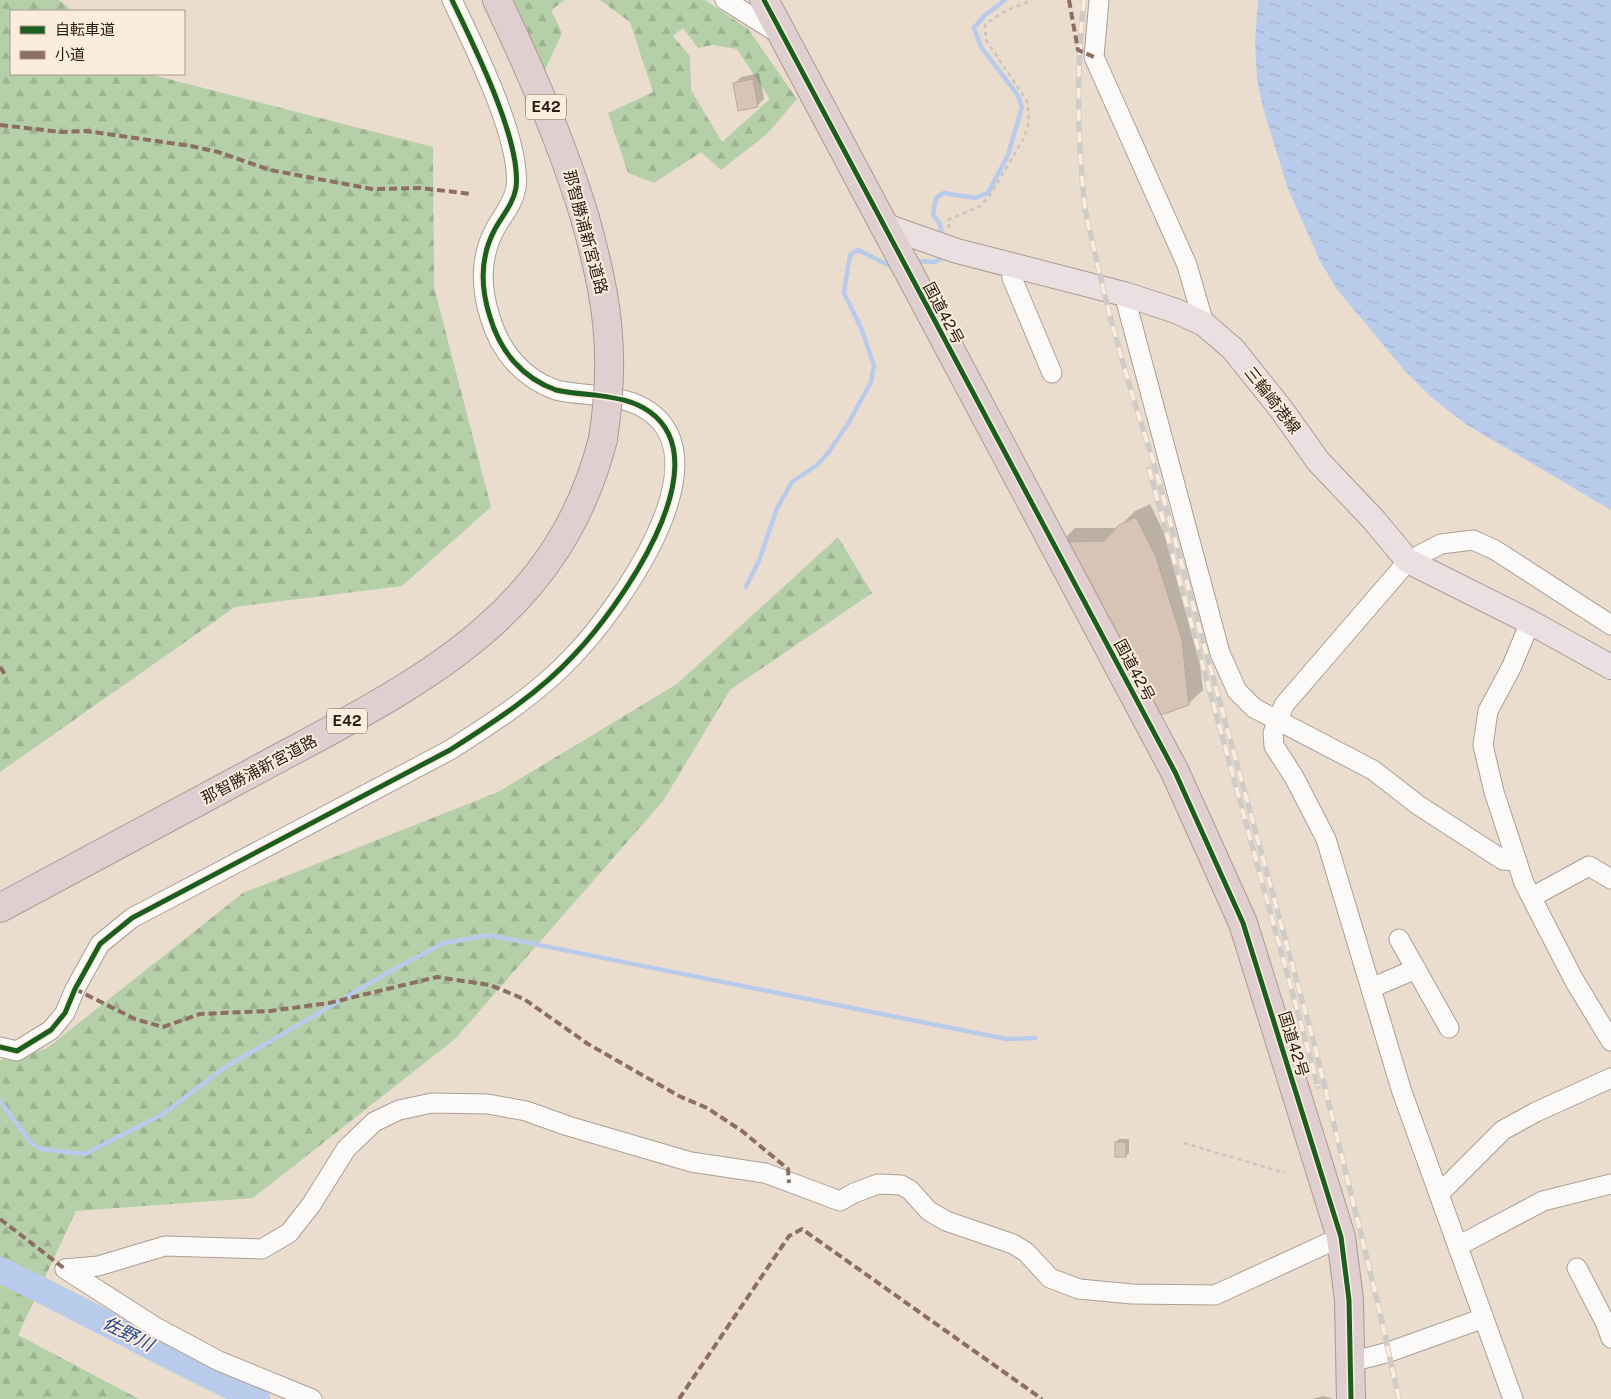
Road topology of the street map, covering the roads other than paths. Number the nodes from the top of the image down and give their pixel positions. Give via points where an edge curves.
1 (452, 0) edge
2 (497, 0) edge
3 (724, 0) edge
4 (764, 0) edge
5 (1099, 0) edge
6 (783, 36) junction
7 (883, 225) junction
8 (1012, 266) junction
9 (1124, 294) junction
10 (1204, 324) junction
11 (1052, 373) dead end
12 (1408, 561) junction
13 (1530, 622) junction
14 (1611, 624) edge
15 (1611, 666) edge
16 (1278, 720) junction
17 (1517, 861) junction
18 (1611, 879) edge
19 (1532, 897) junction
20 (0, 908) edge
21 (1399, 939) dead end
22 (1416, 969) junction
23 (1371, 988) junction
24 (1449, 1028) dead end
25 (1611, 1041) edge
26 (0, 1047) edge
27 (1611, 1078) edge
28 (1611, 1184) edge
29 (1440, 1193) junction
30 (1340, 1237) junction
31 (1458, 1246) junction
32 (1577, 1268) dead end
33 (1484, 1318) junction
34 (1611, 1338) edge
35 (1351, 1362) junction
36 (312, 1399) edge
37 (1351, 1399) edge
38 (1513, 1399) edge

1 - 26 street via 486,74 511,142 516,167 516,190 484,255 484,296 496,334 517,366 539,382 558,390 630,400 664,425 675,463 671,492 655,537 640,569 605,617 574,656 544,683 450,750 132,918 100,944 65,1013 51,1030 17,1050
2 - 20 highway, 那智勝浦新宮道路 / E42, bridge via 541,92 571,171 600,270 609,326 610,367 603,439 586,496 555,553 512,605 458,653 372,708
3 - 6 street
4 - 6 highway, 国道42号
5 - 10 street via 1094,57 1187,265
6 - 7 highway, 国道42号
7 - 8 main road, 三輪崎港線 via 925,240 955,242
7 - 30 highway, 国道42号 via 1175,772 1204,834 1243,923
8 - 9 main road, 三輪崎港線
8 - 11 street via 1012,278
9 - 10 main road, 三輪崎港線
9 - 16 street via 1220,653 1236,692 1254,708
10 - 12 main road, 三輪崎港線 via 1233,349 1318,461
12 - 13 main road, 三輪崎港線
12 - 14 street via 1441,544 1473,540 1495,550
12 - 16 street via 1284,705
13 - 15 main road, 三輪崎港線
13 - 17 street via 1488,711 1483,745 1494,792
16 - 17 street via 1373,770 1503,860
16 - 23 street via 1274,746 1326,839
17 - 19 street
18 - 19 street via 1589,866
19 - 25 street via 1574,980
21 - 22 street
22 - 23 street
22 - 24 street
23 - 29 street via 1402,1092
27 - 29 street via 1503,1130
28 - 31 street via 1543,1201
29 - 31 street
30 - 35 highway, 国道42号 via 1349,1300
30 - 36 street via 1215,1295 1132,1294 1079,1289 1050,1278 1026,1252 1013,1244 946,1221 929,1211 910,1190 900,1185 878,1184 840,1201 765,1173 691,1162 526,1111 488,1104 432,1103 399,1110 374,1122 346,1149 289,1233 262,1249 165,1246 98,1266 64,1269 156,1328 219,1361
31 - 33 street
32 - 34 street
33 - 35 street via 1390,1352
33 - 38 street
35 - 37 highway, 国道42号

